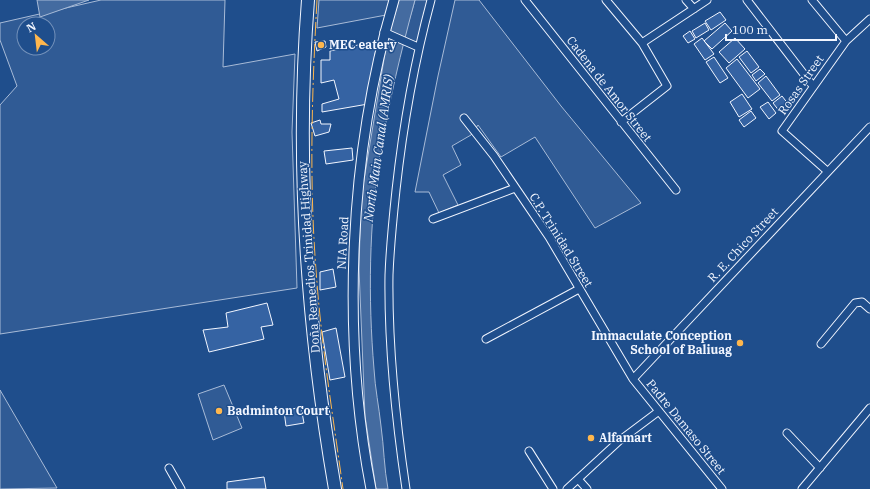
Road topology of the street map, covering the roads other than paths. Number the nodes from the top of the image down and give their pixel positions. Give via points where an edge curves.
1 (308, 0) edge
2 (394, 0) edge
3 (431, 0) edge
4 (525, 0) edge
5 (606, 0) edge
6 (686, 0) edge
7 (707, 0) edge
8 (746, 0) edge
9 (815, 1) edge
10 (694, 9) junction
11 (870, 19) edge
12 (387, 33) junction
13 (846, 41) junction
14 (642, 43) junction
15 (418, 47) junction
16 (813, 86) junction
17 (464, 118) dead end
18 (621, 122) junction
19 (869, 131) edge
20 (827, 171) junction
21 (516, 188) junction
22 (676, 190) dead end
23 (433, 219) dead end
24 (579, 289) junction
25 (870, 309) edge
26 (486, 339) dead end
27 (821, 344) dead end
28 (632, 379) junction
29 (870, 408) edge
30 (659, 411) junction
31 (787, 433) dead end
32 (529, 451) dead end
33 (169, 468) dead end
34 (820, 468) junction
35 (578, 479) junction
36 (181, 489) edge
37 (335, 489) edge
38 (371, 489) edge
39 (406, 489) edge
40 (553, 489) edge
41 (567, 489) edge
42 (587, 489) edge
43 (722, 489) edge
44 (802, 489) edge

1 - 37 highway, Doña Remedios Trinidad Highway via 302,111 304,220 314,352
2 - 12 street, NIA Road
3 - 15 street
4 - 18 street, Cadena de Amor Street
5 - 14 street
6 - 10 street
7 - 10 street
8 - 16 street
9 - 13 street
10 - 14 street
11 - 13 street, Rosas Street
12 - 15 street
12 - 38 street, NIA Road via 370,106 357,193 353,285 359,405
13 - 16 street, Rosas Street
14 - 18 street via 667,86
15 - 39 street via 403,130 389,274 400,452
16 - 20 street, Rosas Street via 782,131
17 - 21 street, C.P. Trinidad Street
18 - 22 street, Cadena de Amor Street
19 - 20 street, R. E. Chico Street
20 - 28 street, R. E. Chico Street
21 - 23 street
21 - 24 street, C.P. Trinidad Street
24 - 26 street
24 - 28 street, C.P. Trinidad Street
25 - 27 street via 862,302 856,303
28 - 30 street, Padre Damaso Street
29 - 34 street
30 - 35 street via 619,441
30 - 43 street, Padre Damaso Street
31 - 34 street
32 - 40 street
33 - 36 street
34 - 44 street
35 - 41 street
35 - 42 street

